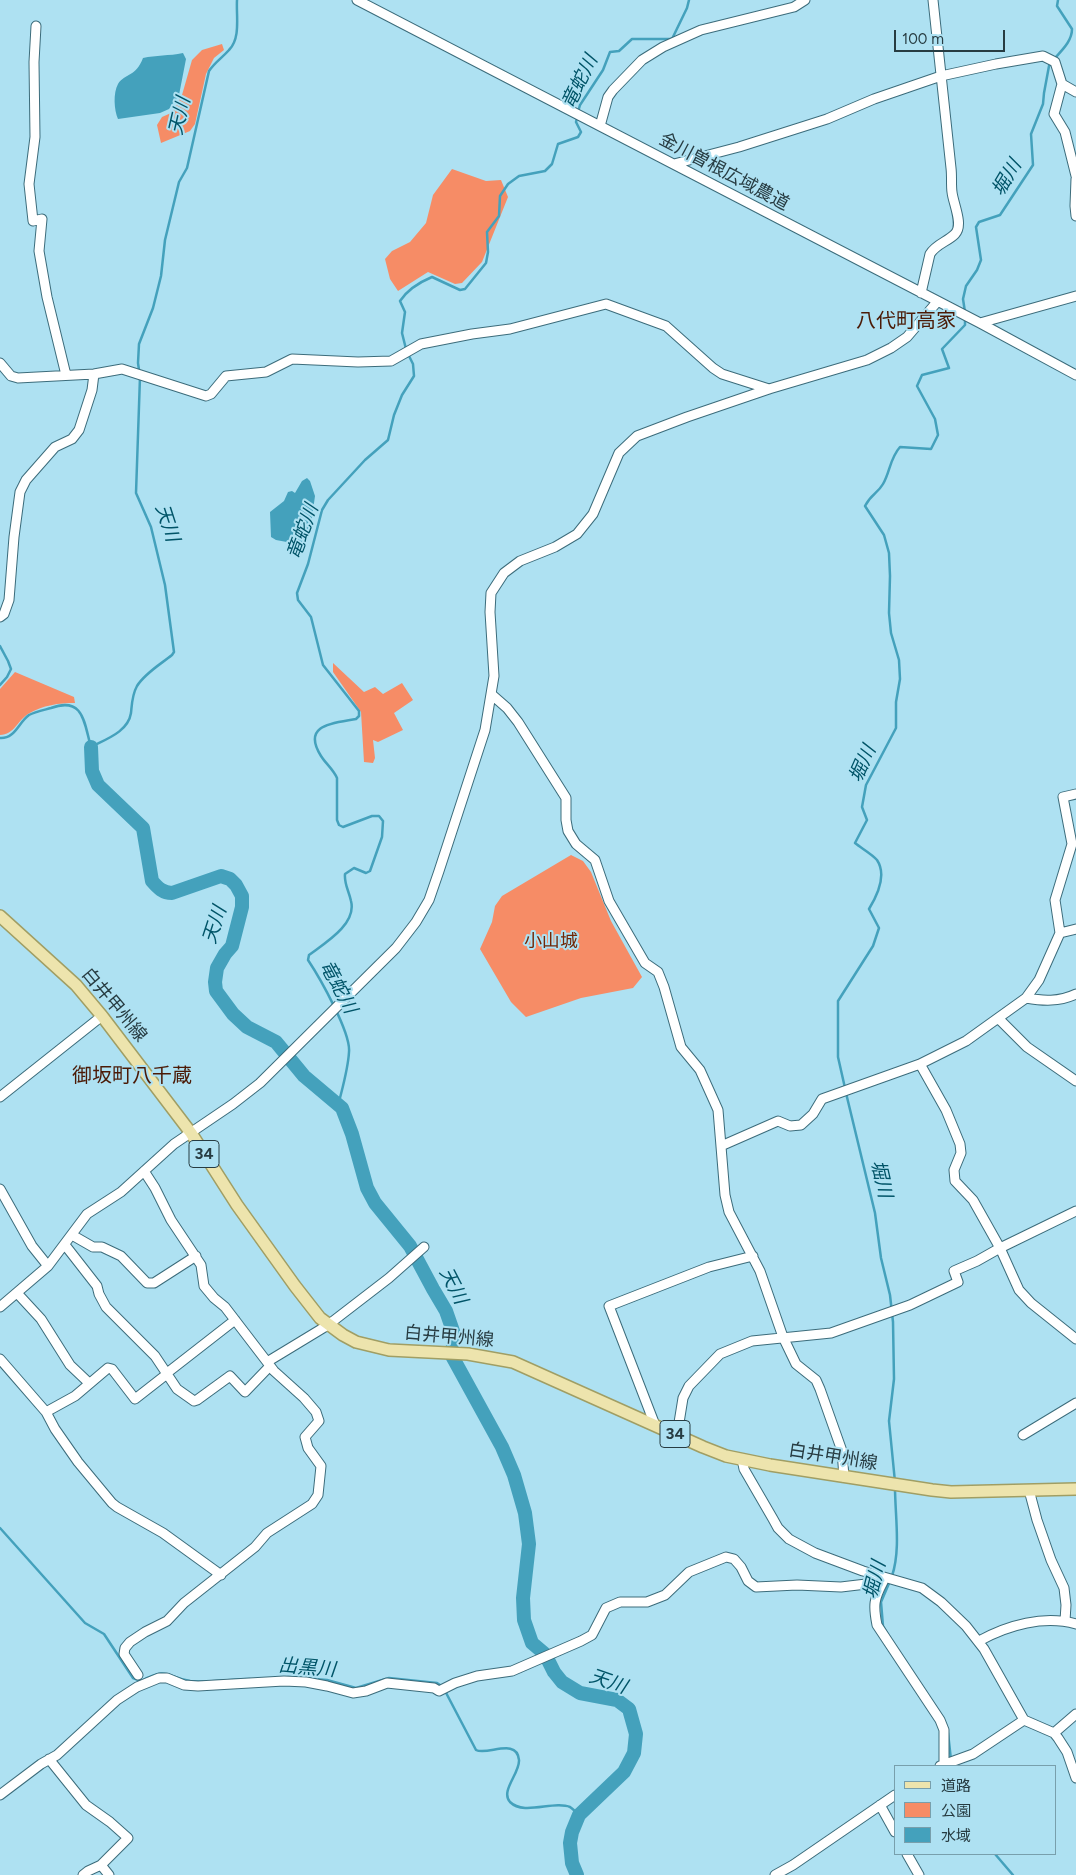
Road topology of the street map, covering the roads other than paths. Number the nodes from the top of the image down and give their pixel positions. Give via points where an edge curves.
1 (357, 0) edge
2 (806, 0) edge
3 (934, 0) edge
4 (36, 26) dead end
5 (941, 76) junction
6 (1062, 84) junction
7 (1076, 92) edge
8 (600, 126) junction
9 (674, 164) junction
10 (1076, 177) edge
11 (1076, 216) edge
12 (921, 293) junction
13 (1076, 296) edge
14 (937, 302) junction
15 (980, 323) junction
16 (0, 363) edge
17 (66, 374) junction
18 (94, 374) junction
19 (1076, 375) edge
20 (769, 389) junction
21 (0, 617) edge
22 (491, 694) junction
23 (1076, 794) edge
24 (0, 916) edge
25 (1076, 929) edge
26 (1060, 933) junction
27 (1076, 994) edge
28 (1026, 998) junction
29 (102, 1016) junction
30 (999, 1019) junction
31 (920, 1064) junction
32 (1076, 1081) edge
33 (0, 1097) edge
34 (191, 1133) junction
35 (721, 1146) junction
36 (144, 1171) junction
37 (0, 1189) edge
38 (1076, 1210) edge
39 (72, 1235) junction
40 (65, 1244) junction
41 (424, 1246) dead end
42 (1000, 1248) junction
43 (196, 1256) junction
44 (753, 1256) junction
45 (48, 1266) junction
46 (17, 1293) junction
47 (0, 1307) edge
48 (235, 1320) junction
49 (328, 1325) junction
50 (783, 1337) junction
51 (1076, 1339) edge
52 (0, 1359) edge
53 (268, 1364) junction
54 (167, 1373) junction
55 (89, 1384) junction
56 (1076, 1403) edge
57 (46, 1412) junction
58 (655, 1425) junction
59 (677, 1435) junction
60 (1023, 1435) dead end
61 (742, 1460) junction
62 (844, 1477) junction
63 (1076, 1489) edge
64 (1028, 1490) junction
65 (221, 1575) junction
66 (884, 1580) junction
67 (1065, 1621) junction
68 (1076, 1624) edge
69 (979, 1641) junction
70 (138, 1675) dead end
71 (1076, 1714) edge
72 (1024, 1720) junction
73 (1054, 1733) junction
74 (49, 1760) junction
75 (946, 1764) edge
76 (1076, 1778) edge
77 (0, 1796) edge
78 (894, 1796) edge
79 (880, 1806) junction
80 (894, 1830) edge
81 (908, 1855) edge
82 (101, 1865) junction
83 (83, 1875) edge
84 (109, 1875) edge
85 (774, 1875) edge
86 (919, 1875) edge

1 - 8 street, 金川曽根広域農道
2 - 8 street via 794,7 702,30 663,47 642,60 613,90
3 - 5 street
4 - 17 street via 35,137 29,184 33,221 42,219 39,251
5 - 6 street via 1043,56 1052,60
5 - 9 street via 827,119
5 - 12 street via 958,229 930,254
6 - 7 street
6 - 10 street via 1054,114 1065,132
8 - 9 street, 金川曽根広域農道
9 - 12 street, 金川曽根広域農道
10 - 11 street
12 - 14 street, 金川曽根広域農道
13 - 15 street
14 - 15 street, 金川曽根広域農道
14 - 20 street via 907,337 891,348 867,360
15 - 19 street, 金川曽根広域農道
16 - 17 street via 11,376 18,378
17 - 18 street
18 - 20 street via 122,369 206,396 226,376 266,372 292,359 391,361 421,344 510,329 606,304 666,326 722,374
18 - 21 street via 79,430 72,439 55,447 26,480 20,492 9,600
20 - 22 street via 637,436 619,453 593,514 577,534 520,561 504,573 491,593 494,676
22 - 34 street via 485,730 429,900 416,922 407,935 260,1083
22 - 35 street via 518,722 566,798 568,831 576,844 595,860 609,901 645,963 658,972 681,1047 700,1070 718,1110
23 - 26 street via 1063,797 1072,844 1055,900
24 - 29 main road, 白井甲州線 / 34 via 70,978
25 - 26 street
26 - 28 street via 1039,980
27 - 28 street via 1045,1002
28 - 30 street
29 - 33 street
29 - 34 main road, 白井甲州線 / 34
30 - 31 street via 966,1041
30 - 32 street via 1026,1047
31 - 35 street via 822,1099 802,1125 790,1126 778,1121
31 - 42 street via 946,1110 960,1144 961,1153 954,1170 955,1182 973,1200
34 - 36 street
34 - 49 main road, 白井甲州線 / 34 via 237,1206 294,1286
35 - 44 street via 729,1212
36 - 39 street via 121,1192 87,1214
36 - 43 street via 171,1220
37 - 45 street via 32,1246
38 - 42 street
39 - 40 street
39 - 43 street via 93,1247 102,1247 120,1256 147,1283 154,1283
40 - 45 street
40 - 54 street via 97,1286 106,1307 155,1356
41 - 49 street
42 - 50 street via 954,1272 958,1282 893,1311 832,1333
42 - 51 street via 1019,1290
43 - 48 street via 201,1265 204,1286
44 - 50 street
44 - 58 street via 709,1268 609,1306
45 - 46 street
46 - 47 street
46 - 55 street via 41,1319 70,1365
48 - 53 street
48 - 54 street
49 - 53 street
49 - 58 main road, 白井甲州線 / 34 via 356,1342 389,1350 468,1354 513,1362
50 - 59 street via 752,1340 720,1354 689,1386 683,1398
50 - 62 street via 796,1364 816,1380 820,1389 842,1451
52 - 57 street
53 - 54 street via 245,1392 230,1376 194,1401 177,1389
53 - 65 street via 316,1412 319,1421 305,1437 308,1448 321,1466 318,1495 312,1504 267,1534
54 - 55 street via 135,1399 112,1369 108,1368
55 - 57 street
56 - 60 street
57 - 65 street via 78,1462 117,1507 163,1533
58 - 59 main road, 白井甲州線 / 34
59 - 61 main road, 白井甲州線 / 34
61 - 62 main road, 白井甲州線 / 34
61 - 66 street via 744,1470 778,1528 789,1539 815,1553
62 - 64 main road, 白井甲州線 / 34 via 951,1492
63 - 64 main road, 白井甲州線 / 34
64 - 67 street via 1051,1560 1064,1588
65 - 70 street via 184,1603 167,1621 145,1632 125,1648 124,1654
66 - 69 street via 897,1580 929,1592
66 - 74 street via 842,1587 756,1587 748,1581 734,1559 726,1557 689,1572 665,1595 647,1602 620,1602 606,1608 592,1635 512,1671 477,1676 443,1689 387,1683 353,1693 306,1682 198,1686 159,1678 117,1700
66 - 75 street via 874,1599 877,1625 940,1720 944,1730
67 - 68 street
67 - 69 street via 1024,1624 997,1631
69 - 72 street
71 - 73 street
72 - 73 street
72 - 75 street via 973,1754
73 - 76 street via 1067,1752
74 - 77 street via 16,1781
74 - 82 street via 86,1805 128,1838
78 - 79 street
79 - 80 street
79 - 85 street
81 - 86 street
82 - 83 street
82 - 84 street

